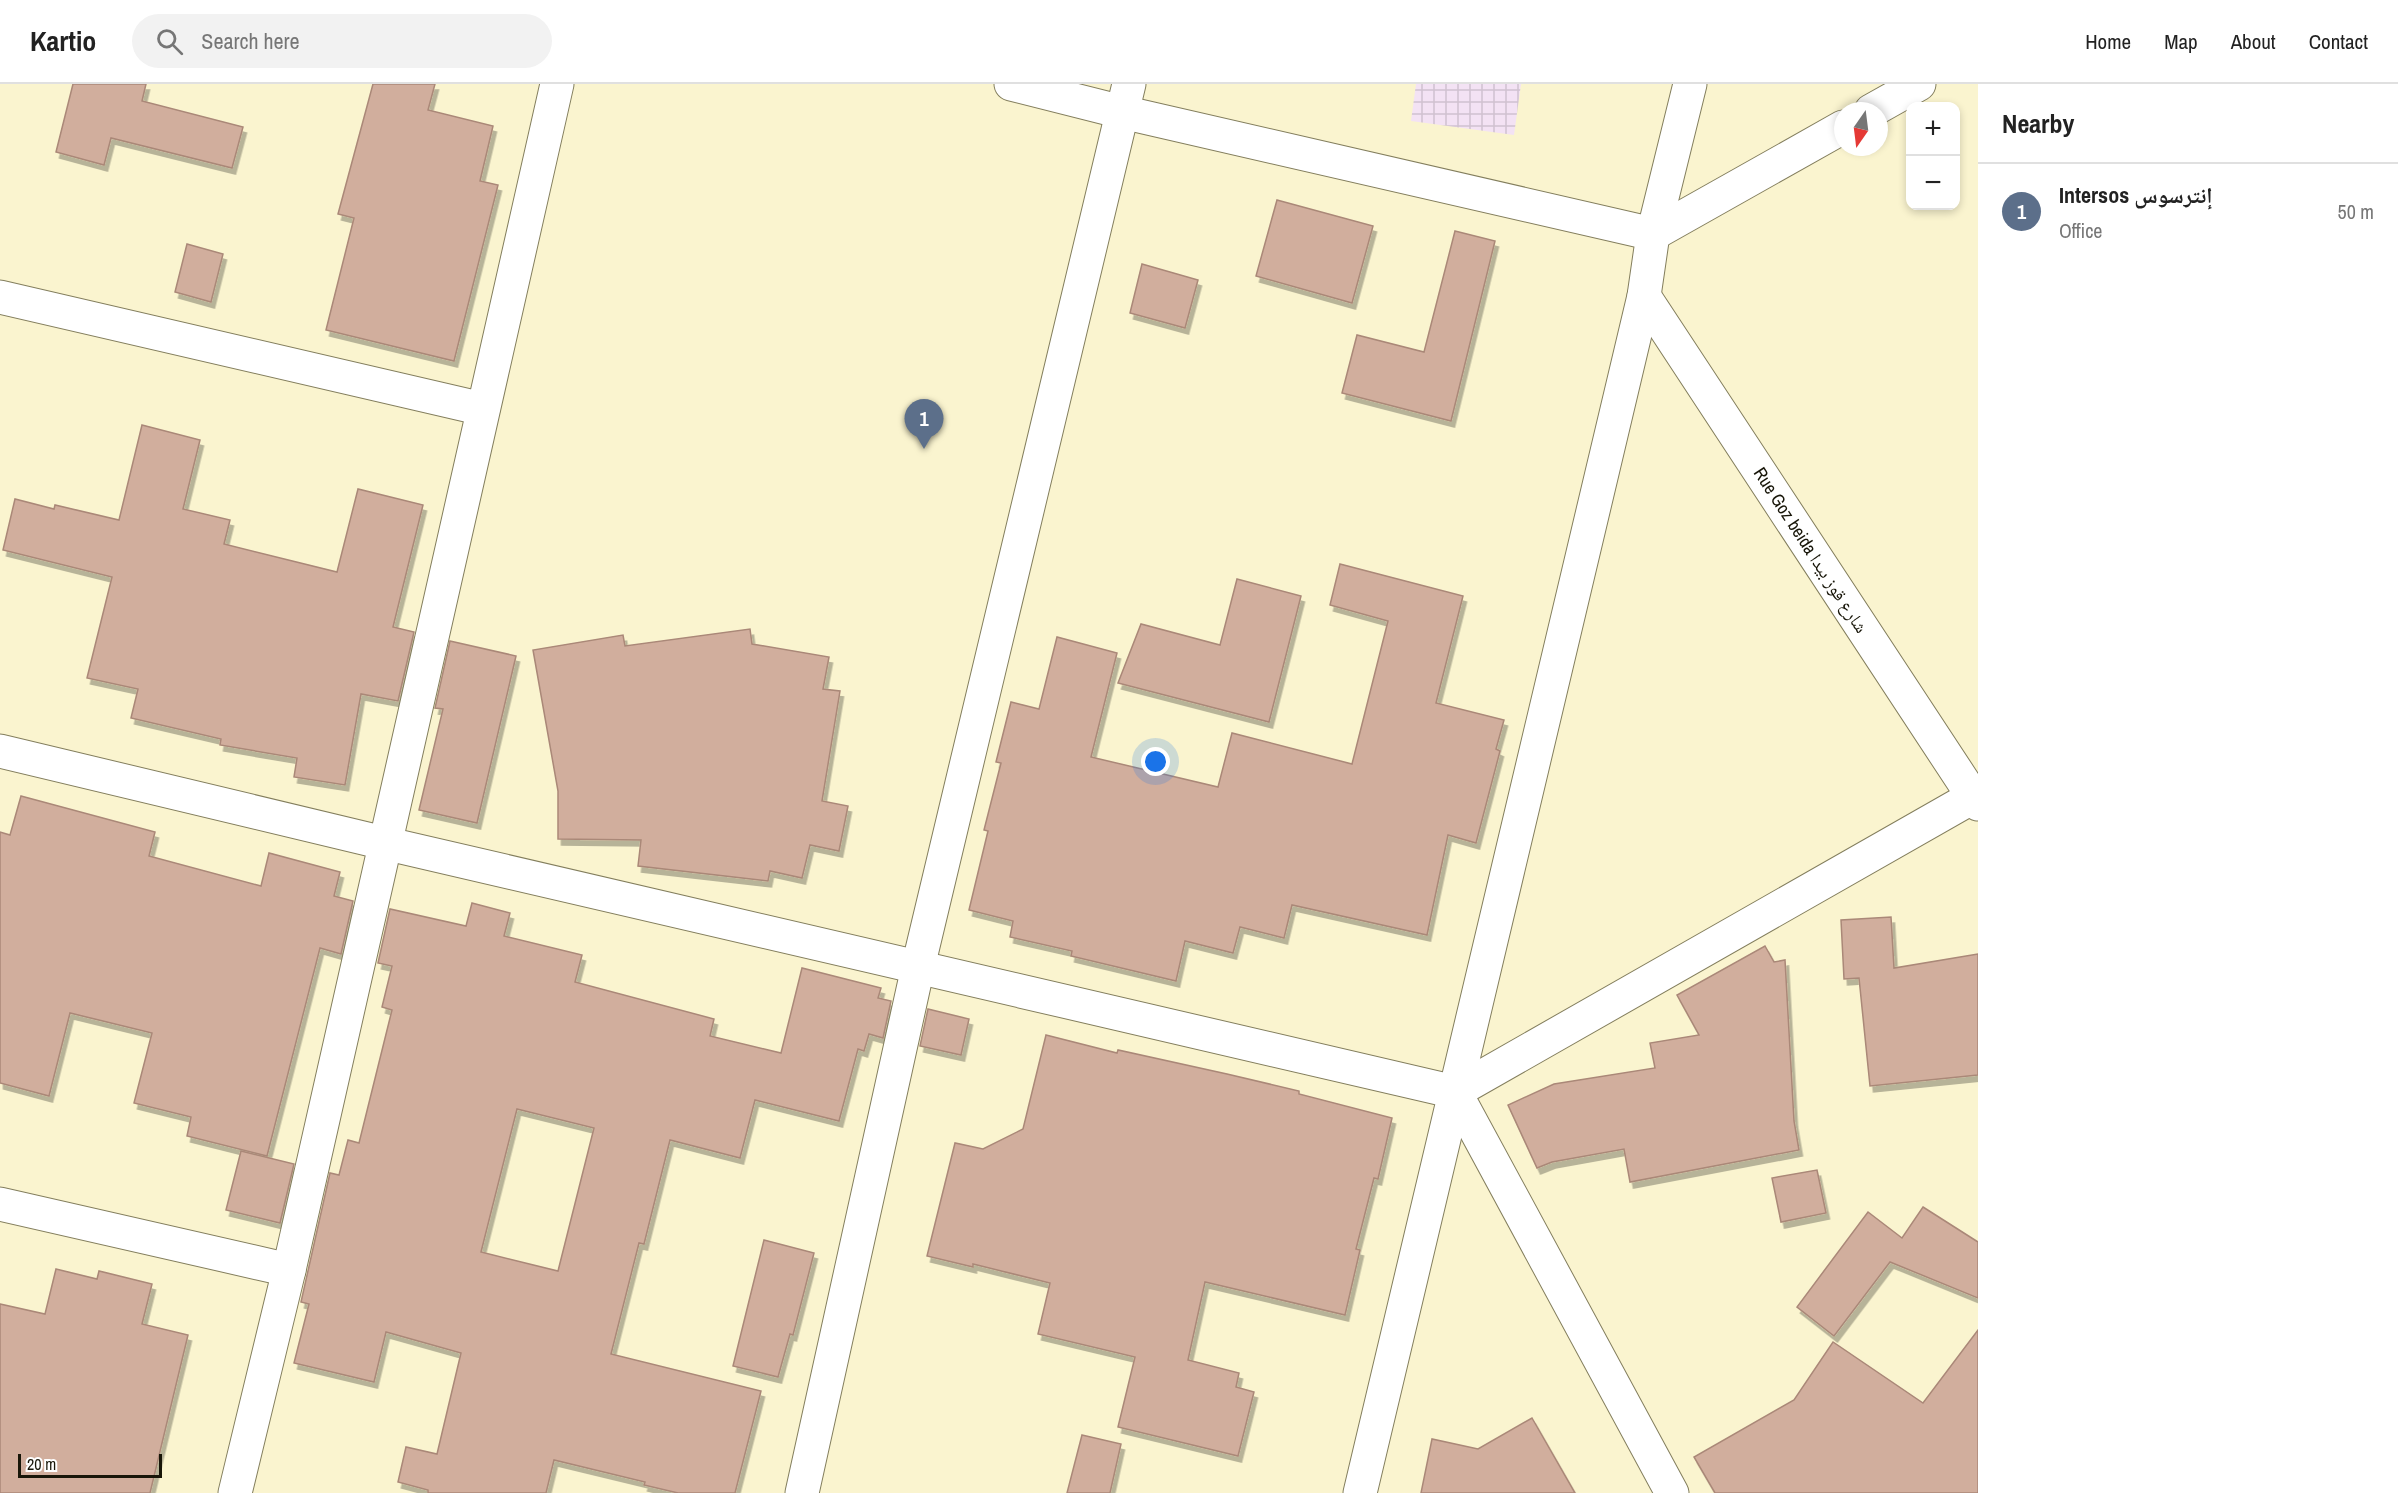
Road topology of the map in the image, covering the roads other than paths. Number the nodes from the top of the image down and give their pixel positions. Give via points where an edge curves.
1 (557, 84) edge
2 (1011, 84) edge
3 (1690, 84) edge
4 (1919, 84) edge
5 (1125, 98) edge
6 (1887, 102) edge
7 (1834, 132) edge
8 (1653, 234) junction
9 (1644, 296) junction
10 (0, 297) edge
11 (483, 409) junction
12 (0, 751) edge
13 (1977, 798) edge
14 (384, 843) junction
15 (918, 967) junction
16 (1455, 1092) junction
17 (0, 1204) edge
18 (288, 1270) junction
19 (235, 1493) edge
20 (802, 1493) edge
21 (1360, 1493) edge
22 (1672, 1493) edge

1 - 11 street
2 - 5 street
3 - 8 street
4 - 6 street
5 - 8 street
5 - 15 street
7 - 8 street
8 - 9 street
9 - 13 street, Rue Goz beida شارع قوز بيدا
9 - 16 street
10 - 11 street
11 - 14 street
12 - 14 street
13 - 16 street
14 - 15 street
14 - 18 street
15 - 16 street
15 - 20 street
16 - 21 street
16 - 22 street
17 - 18 street
18 - 19 street

